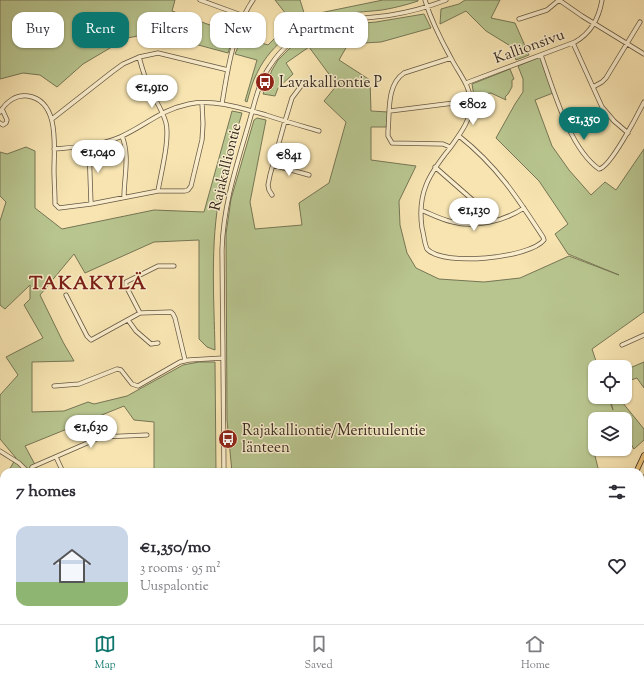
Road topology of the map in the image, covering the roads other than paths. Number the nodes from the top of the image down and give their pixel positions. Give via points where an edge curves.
1 (200, 0) edge
2 (253, 0) edge
3 (425, 0) edge
4 (446, 0) edge
5 (559, 0) edge
6 (602, 0) edge
7 (427, 7) junction
8 (233, 12) edge
9 (246, 12) edge
10 (519, 18) dead end
11 (640, 22) dead end
12 (594, 23) junction
13 (573, 43) junction
14 (628, 44) junction
15 (235, 48) edge
16 (644, 54) edge
17 (541, 55) junction
18 (139, 57) junction
19 (451, 58) junction
20 (228, 70) junction
21 (304, 82) dead end
22 (466, 83) junction
23 (593, 87) junction
24 (470, 101) junction
25 (202, 102) junction
26 (644, 102) edge
27 (222, 104) junction
28 (1, 110) edge
29 (252, 111) junction
30 (390, 111) junction
31 (162, 112) junction
32 (52, 118) junction
33 (285, 121) junction
34 (0, 123) edge
35 (319, 131) dead end
36 (628, 133) junction
37 (122, 136) junction
38 (459, 136) junction
39 (89, 146) junction
40 (450, 147) junction
41 (54, 148) junction
42 (273, 164) junction
43 (435, 167) junction
44 (310, 175) dead end
45 (158, 191) junction
46 (272, 194) dead end
47 (124, 197) junction
48 (91, 204) junction
49 (524, 208) junction
50 (421, 210) junction
51 (482, 223) junction
52 (174, 266) dead end
53 (66, 295) dead end
54 (140, 313) junction
55 (128, 320) junction
56 (644, 335) edge
57 (158, 343) dead end
58 (622, 345) dead end
59 (223, 358) junction
60 (185, 360) junction
61 (54, 386) dead end
62 (147, 435) dead end
63 (0, 450) edge
64 (644, 455) edge
65 (56, 456) junction
66 (24, 468) edge
67 (32, 468) edge
68 (62, 468) edge
69 (224, 468) edge
70 (638, 468) edge

1 - 8 street
2 - 9 street
3 - 7 street
4 - 7 street, Rajakalliontie
5 - 10 street via 547,10
5 - 12 street
6 - 12 street, Kallionsivu via 600,12
7 - 19 street
7 - 29 street, Rajakalliontie via 335,22 306,32 286,46 269,66
11 - 14 street
12 - 13 street, Kallionsivu via 585,36
12 - 14 street
13 - 17 street, Kallionsivu
13 - 23 street
14 - 16 street
14 - 23 street via 606,78
15 - 20 street
17 - 22 street, Kallionsivu
17 - 36 street via 569,130 597,168 603,168
18 - 20 street via 158,53
18 - 31 street via 149,87
18 - 32 street via 123,64
19 - 22 street
19 - 30 street via 404,73 398,78 392,90
20 - 27 street
21 - 33 street via 292,98
22 - 24 street
23 - 36 street via 607,114
24 - 30 street
24 - 38 street via 469,115
25 - 27 street
25 - 31 street
25 - 45 street via 202,140 191,186 184,192
26 - 36 street
27 - 29 street
28 - 32 street via 15,97 29,96 40,102
28 - 34 street via 7,120 2,125
29 - 33 street
29 - 59 street, Rajakalliontie via 224,216
30 - 40 street via 388,136 392,143 443,144
31 - 37 street
31 - 45 street via 167,134
32 - 41 street
33 - 35 street
33 - 42 street
37 - 39 street
37 - 47 street via 127,157
38 - 40 street
38 - 49 street via 494,168
39 - 41 street
39 - 48 street
40 - 43 street
41 - 48 street via 55,204 59,208
42 - 44 street
42 - 46 street via 268,185
43 - 50 street via 425,186
43 - 51 street via 475,202
45 - 47 street
47 - 48 street
49 - 50 street via 544,240 528,250 483,259 462,259 429,251
49 - 51 street via 502,219
50 - 51 street via 453,223
52 - 54 street via 158,266 126,282
53 - 55 street via 91,340
54 - 55 street
54 - 60 street via 173,314
55 - 57 street via 151,344
56 - 58 street
59 - 60 street
59 - 69 street, Rajakalliontie
60 - 61 street via 138,386 117,369 79,384
62 - 65 street via 101,437
63 - 66 street
64 - 70 main road
65 - 67 street
65 - 68 street

